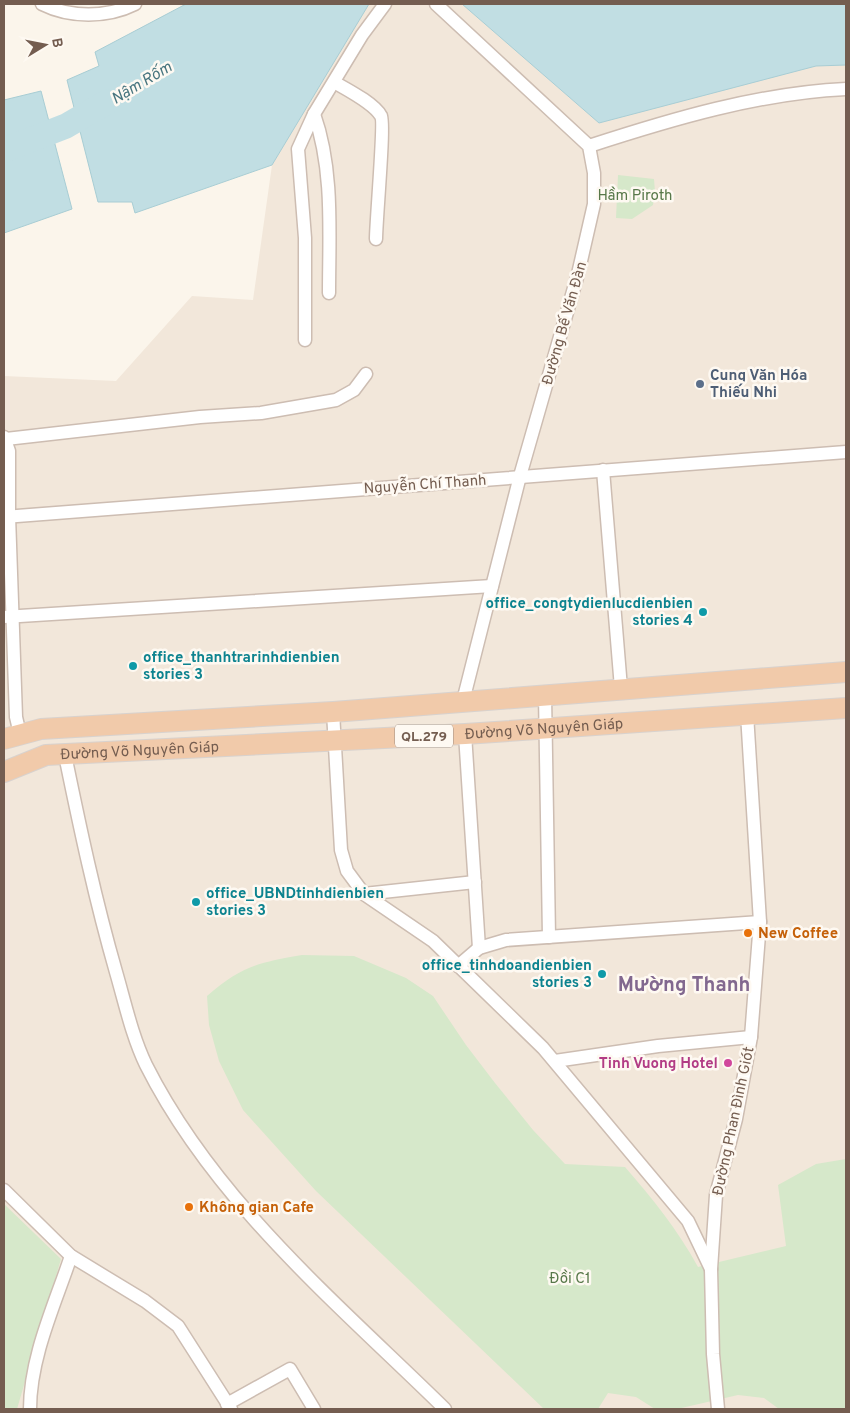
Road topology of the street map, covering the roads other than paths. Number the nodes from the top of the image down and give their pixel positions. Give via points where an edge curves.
1 (42, 4) edge
2 (135, 4) edge
3 (385, 4) edge
4 (436, 4) edge
5 (334, 82) junction
6 (846, 89) edge
7 (314, 114) junction
8 (590, 146) junction
9 (376, 239) dead end
10 (329, 293) dead end
11 (306, 340) dead end
12 (366, 374) dead end
13 (5, 438) edge
14 (846, 452) edge
15 (603, 470) junction
16 (520, 476) junction
17 (6, 516) edge
18 (492, 586) junction
19 (8, 617) edge
20 (846, 672) edge
21 (621, 688) junction
22 (545, 695) junction
23 (462, 701) junction
24 (846, 708) edge
25 (333, 712) junction
26 (747, 714) junction
27 (212, 719) junction
28 (547, 728) junction
29 (464, 734) junction
30 (12, 736) edge
31 (334, 742) junction
32 (213, 748) junction
33 (64, 755) junction
34 (4, 772) edge
35 (475, 882) junction
36 (364, 894) junction
37 (760, 922) junction
38 (549, 937) junction
39 (479, 948) junction
40 (458, 966) junction
41 (751, 1037) junction
42 (555, 1061) junction
43 (4, 1190) edge
44 (71, 1256) junction
45 (712, 1269) junction
46 (229, 1407) edge
47 (30, 1409) edge
48 (314, 1409) edge
49 (445, 1409) edge
50 (718, 1409) edge

1 - 2 street via 74,13 101,15
3 - 5 street
4 - 8 street
5 - 7 street
5 - 9 street via 382,116
6 - 8 street via 812,91 689,116
7 - 10 street via 322,136 327,174
7 - 11 street via 298,149 305,238
8 - 16 street, Đường Bế Văn Đàn via 594,204 578,274
12 - 13 street via 354,390 336,400 261,413
13 - 17 street via 9,451
14 - 15 street, Nguyễn Chí Thanh
15 - 16 street, Nguyễn Chí Thanh
15 - 21 street
16 - 17 street, Nguyễn Chí Thanh
16 - 18 street, Đường Bế Văn Đàn
17 - 19 street
18 - 19 street
18 - 23 street, Đường Bế Văn Đàn
19 - 30 street via 16,717
20 - 21 highway, Đường Võ Nguyên Giáp / QL.279
21 - 22 highway, Đường Võ Nguyên Giáp / QL.279
22 - 23 highway, Đường Võ Nguyên Giáp / QL.279
22 - 28 street
23 - 25 highway, Đường Võ Nguyên Giáp / QL.279
23 - 29 highway
24 - 26 highway, Đường Võ Nguyên Giáp / QL.279
25 - 27 highway, Đường Võ Nguyên Giáp / QL.279
25 - 31 street
26 - 28 highway, Đường Võ Nguyên Giáp / QL.279
26 - 37 street, Đường Phan Đình Giót
27 - 30 highway, Đường Võ Nguyên Giáp / QL.279 via 40,730
27 - 32 highway
28 - 29 highway, Đường Võ Nguyên Giáp / QL.279
28 - 38 street
29 - 31 highway, Đường Võ Nguyên Giáp / QL.279
29 - 35 street
31 - 32 highway, Đường Võ Nguyên Giáp / QL.279
31 - 36 street via 341,850 347,871
32 - 33 highway, Đường Võ Nguyên Giáp / QL.279
33 - 34 highway, Đường Võ Nguyên Giáp / QL.279 via 46,755
33 - 49 street via 92,886 134,1036 186,1136 225,1187 288,1256
35 - 36 street
35 - 39 street
36 - 40 street via 433,941
37 - 38 street
37 - 41 street, Đường Phan Đình Giót
38 - 39 street via 506,940
39 - 40 street
40 - 42 street
41 - 42 street
41 - 45 street, Đường Phan Đình Giót via 736,1120 716,1195
42 - 45 street via 688,1221
43 - 44 street
44 - 46 street via 145,1301 178,1326
44 - 47 street via 38,1356 30,1392
45 - 50 street, Đường Phan Đình Giót via 713,1354
46 - 48 street via 290,1369

